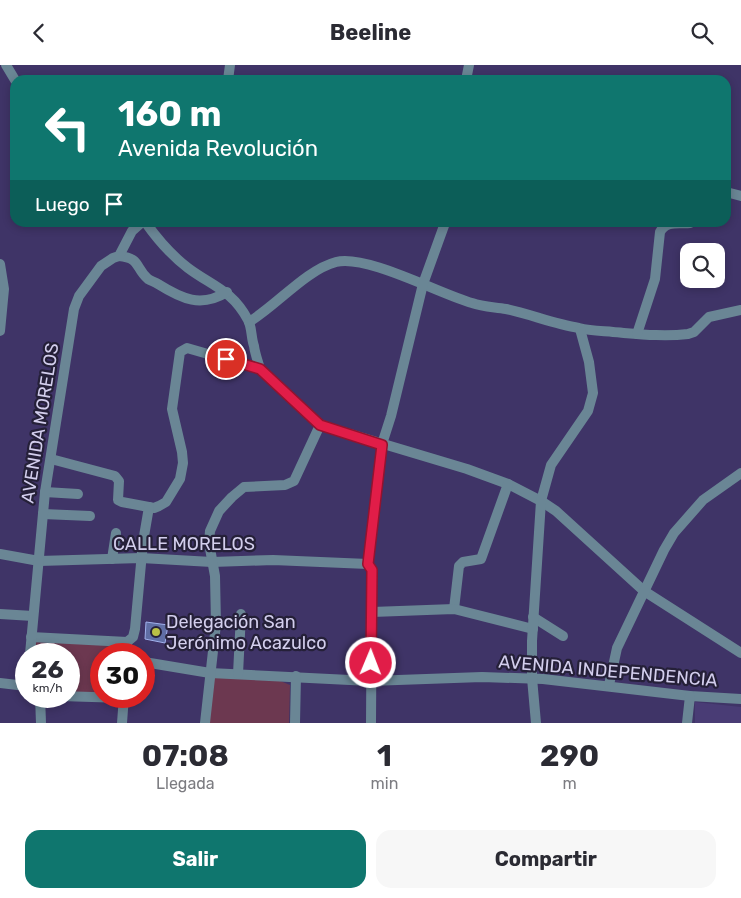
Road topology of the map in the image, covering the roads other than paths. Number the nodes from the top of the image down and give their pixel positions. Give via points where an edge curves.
1 (136, 227) edge
2 (149, 227) edge
3 (444, 227) edge
4 (662, 227) edge
5 (119, 256) junction
6 (0, 264) edge
7 (423, 284) junction
8 (227, 292) junction
9 (741, 309) edge
10 (249, 322) junction
11 (580, 329) junction
12 (0, 331) edge
13 (637, 334) junction
14 (260, 369) junction
15 (320, 425) junction
16 (382, 445) junction
17 (51, 459) junction
18 (740, 476) edge
19 (508, 484) junction
20 (45, 492) junction
21 (78, 494) dead end
22 (541, 501) junction
23 (149, 507) junction
24 (43, 514) junction
25 (90, 516) dead end
26 (116, 533) dead end
27 (0, 554) edge
28 (141, 558) junction
29 (112, 559) junction
30 (39, 561) junction
31 (212, 562) junction
32 (368, 564) junction
33 (644, 591) junction
34 (454, 609) junction
35 (372, 612) junction
36 (0, 614) edge
37 (241, 614) dead end
38 (33, 616) junction
39 (533, 617) junction
40 (533, 629) junction
41 (563, 636) dead end
42 (31, 637) junction
43 (127, 642) joint
44 (31, 643) edge
45 (741, 653) edge
46 (155, 664) edge
47 (210, 673) junction
48 (238, 674) junction
49 (296, 676) junction
50 (532, 678) junction
51 (370, 681) junction
52 (0, 683) edge
53 (15, 685) edge
54 (609, 685) junction
55 (690, 696) junction
56 (741, 699) edge
57 (40, 708) edge
58 (123, 708) edge
59 (41, 723) edge
60 (122, 723) edge
61 (205, 723) edge
62 (295, 723) edge
63 (371, 723) edge
64 (536, 723) edge
65 (687, 723) edge

1 - 5 street, AVENIDA MORELOS
2 - 8 street via 171,254 189,269
3 - 7 street
4 - 13 street via 655,279
5 - 8 street via 138,263 149,280 174,295 205,301
5 - 17 street, AVENIDA MORELOS via 102,266 76,302
6 - 12 street via 4,289
7 - 10 street via 364,264 335,263 315,271
7 - 11 street via 474,304
7 - 16 street
8 - 10 street
9 - 13 street via 709,317 692,333
10 - 14 street
11 - 13 street
11 - 22 street via 592,382 591,403 551,465
14 - 15 street
14 - 23 street via 187,348 180,353 172,409 182,452 180,479 166,502
15 - 16 street
15 - 31 street via 294,481 285,485 244,487 219,511 210,531
16 - 19 street
16 - 32 street
17 - 20 street, AVENIDA MORELOS
17 - 23 street via 115,476 119,481 118,500
18 - 33 street via 703,501 684,520 664,550
19 - 22 street
19 - 34 street via 481,559 463,562 459,567
20 - 21 street
20 - 24 street, AVENIDA MORELOS
22 - 33 street
22 - 39 street
23 - 28 street
24 - 25 street
24 - 30 street, AVENIDA MORELOS
26 - 29 street
27 - 30 street, CALLE MORELOS
28 - 29 street, CALLE MORELOS
28 - 31 street, CALLE MORELOS
28 - 43 street via 135,629
29 - 30 street, CALLE MORELOS
30 - 38 street, AVENIDA MORELOS
31 - 32 street, CALLE MORELOS via 273,560
31 - 47 street via 216,624
32 - 35 street via 372,570
33 - 45 street
33 - 54 street via 617,648
34 - 35 street
34 - 40 street
35 - 51 street
36 - 38 street
37 - 48 street
38 - 42 street, AVENIDA MORELOS
39 - 40 street
39 - 41 street
40 - 50 street
42 - 43 street
42 - 44 street, AVENIDA MORELOS
46 - 47 street, AVENIDA INDEPENDENCIA
47 - 48 street, AVENIDA INDEPENDENCIA
47 - 61 street
48 - 49 street, AVENIDA INDEPENDENCIA
49 - 51 street, AVENIDA INDEPENDENCIA
49 - 62 street
50 - 51 street, AVENIDA INDEPENDENCIA
50 - 54 street, AVENIDA INDEPENDENCIA
50 - 64 street
51 - 63 street
52 - 53 street
54 - 55 street, AVENIDA INDEPENDENCIA
55 - 56 street, AVENIDA INDEPENDENCIA
55 - 65 street
57 - 59 street
58 - 60 street

